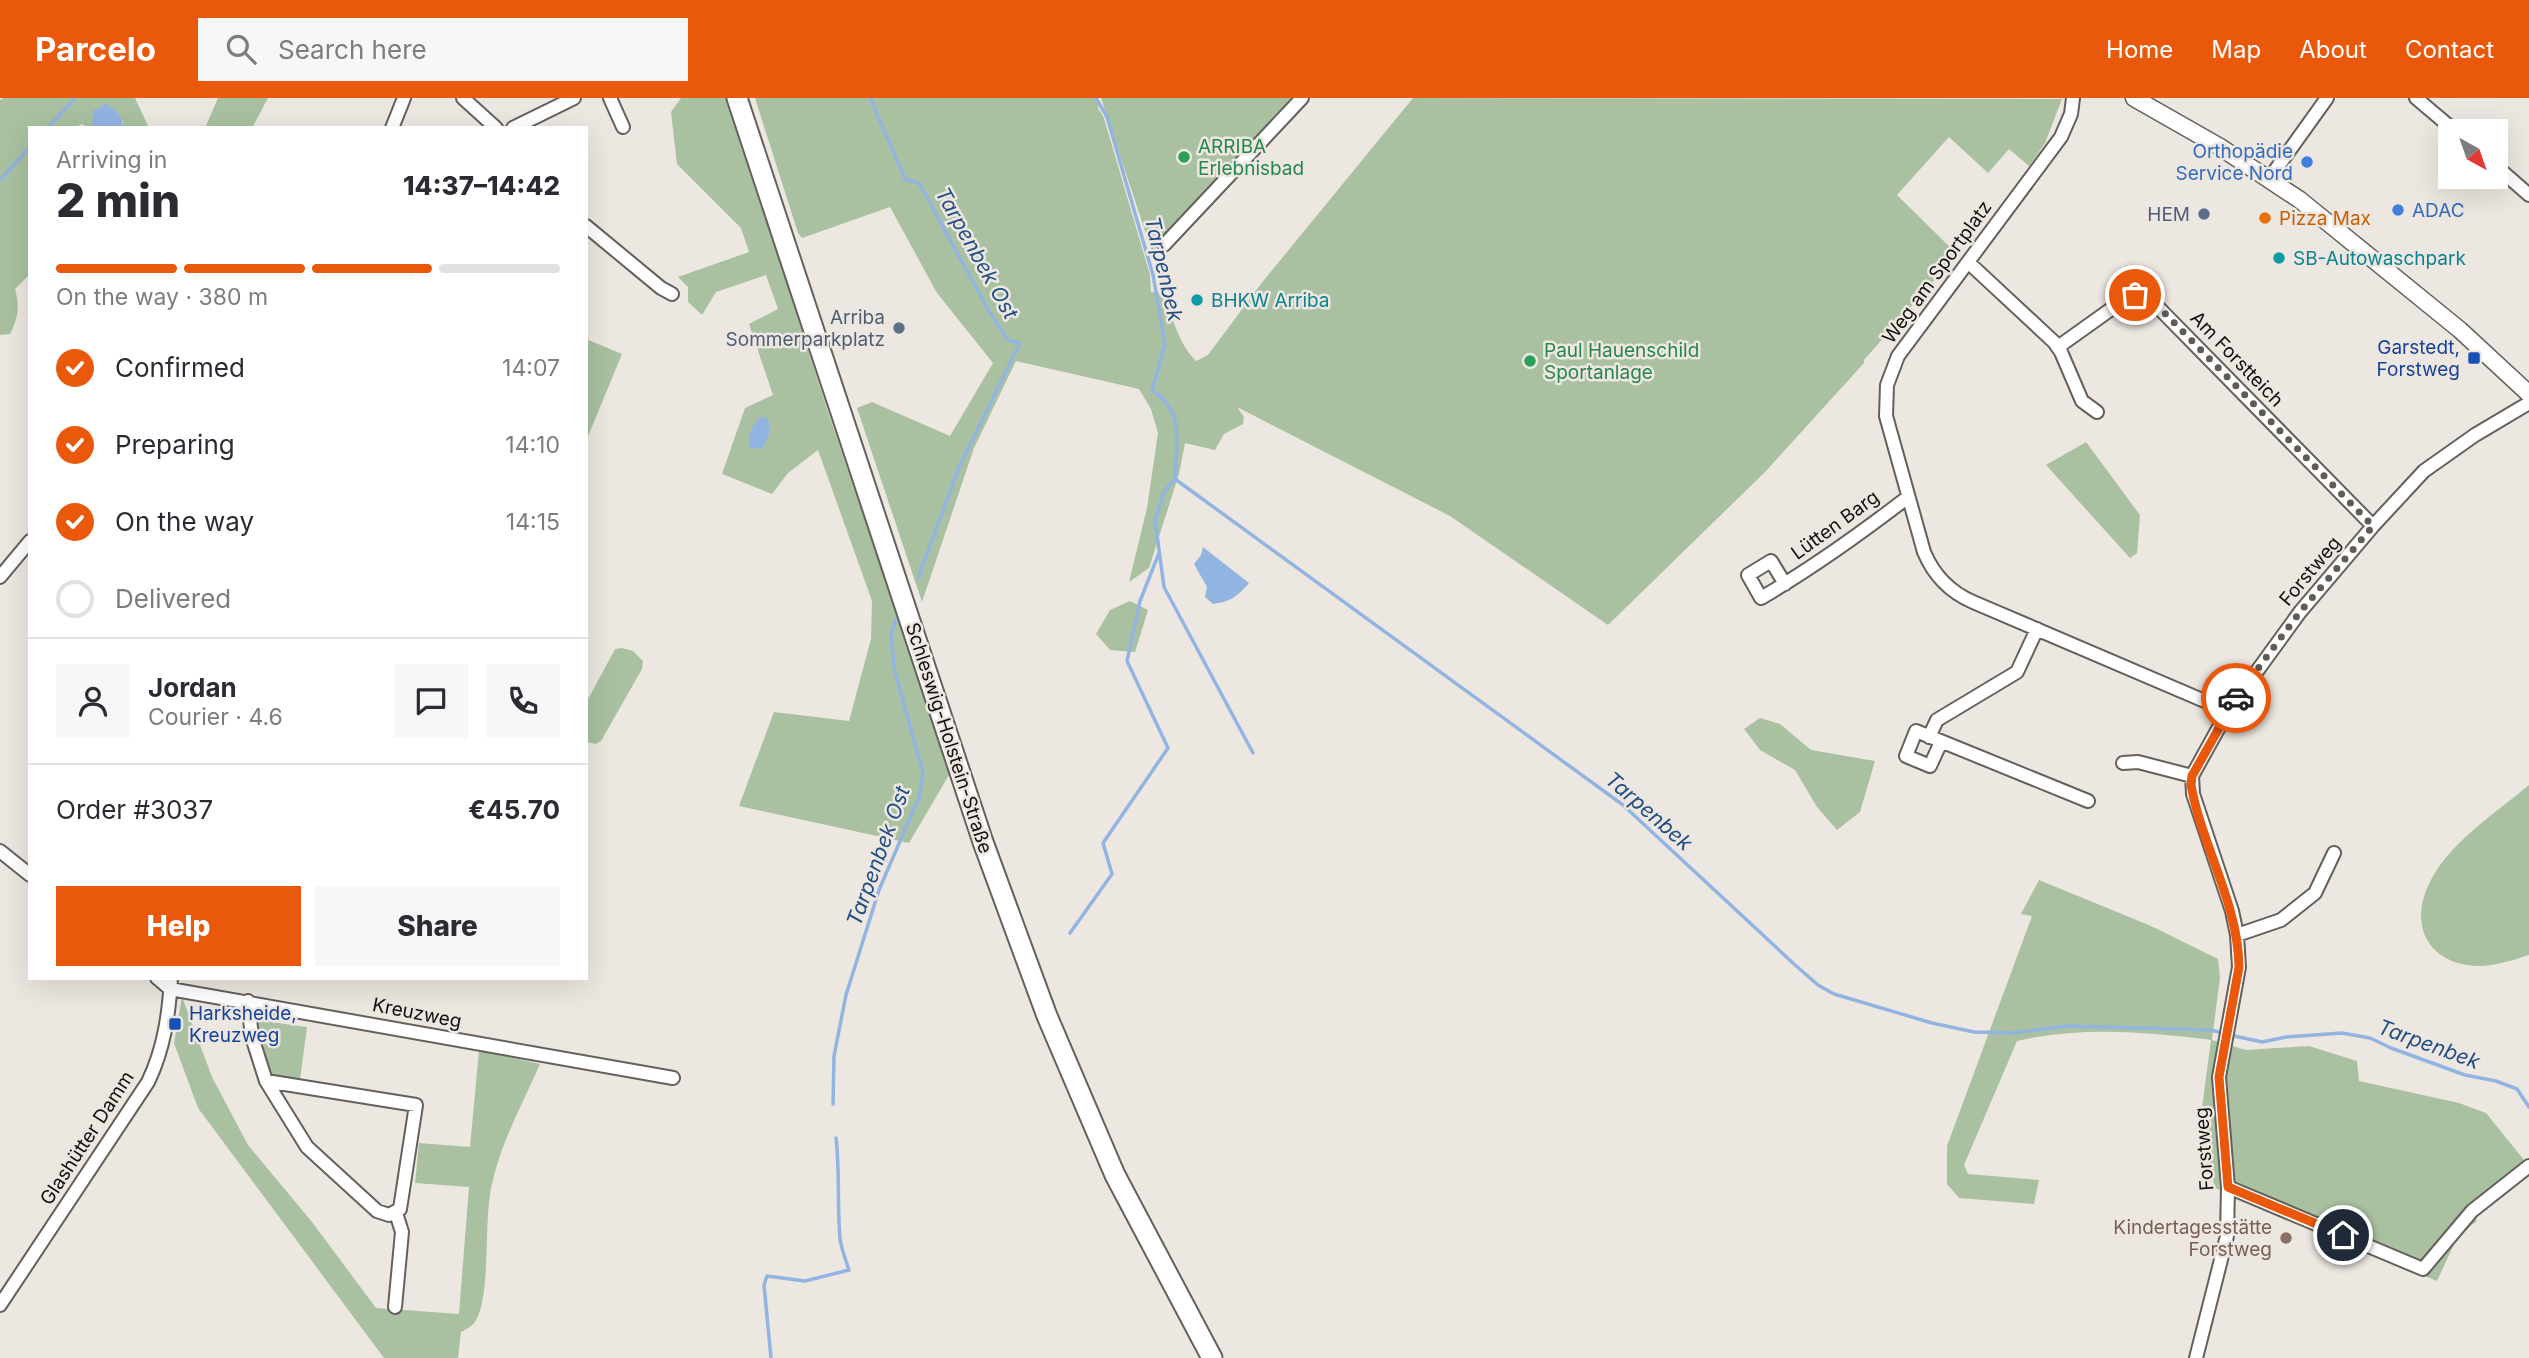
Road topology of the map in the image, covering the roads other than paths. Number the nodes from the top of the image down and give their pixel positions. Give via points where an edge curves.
1 (404, 98) edge
2 (463, 98) edge
3 (574, 98) edge
4 (610, 98) edge
5 (737, 98) edge
6 (1302, 98) edge
7 (2073, 98) edge
8 (2134, 98) edge
9 (2327, 98) edge
10 (2416, 98) edge
11 (2441, 119) edge
12 (393, 126) edge
13 (494, 126) edge
14 (517, 126) edge
15 (623, 127) dead end
16 (2508, 177) edge
17 (2269, 179) junction
18 (2529, 195) edge
19 (588, 228) edge
20 (1164, 244) dead end
21 (1968, 262) junction
22 (672, 294) dead end
23 (2058, 347) junction
24 (2529, 394) edge
25 (2529, 403) edge
26 (2097, 412) dead end
27 (1908, 496) junction
28 (2373, 526) junction
29 (28, 543) edge
30 (0, 577) edge
31 (1784, 584) dead end
32 (2037, 629) junction
33 (2228, 710) junction
34 (2123, 763) dead end
35 (2192, 776) junction
36 (2088, 801) dead end
37 (0, 851) edge
38 (2334, 853) dead end
39 (28, 873) edge
40 (2237, 935) junction
41 (170, 984) edge
42 (248, 1001) junction
43 (673, 1078) dead end
44 (266, 1081) junction
45 (2529, 1166) edge
46 (2228, 1187) junction
47 (396, 1213) junction
48 (0, 1305) edge
49 (395, 1307) dead end
50 (1212, 1358) edge
51 (2196, 1358) edge

1 - 12 street
2 - 13 street
3 - 14 street
4 - 15 street
5 - 50 main road, Schleswig-Holstein-Straße via 983,842 1047,1016 1115,1175
6 - 20 street
7 - 21 street, Weg am Sportplatz via 2063,134
8 - 17 main road
9 - 17 street
10 - 11 street
16 - 18 street
17 - 24 main road via 2395,276
19 - 22 street
21 - 23 street
21 - 27 street, Weg am Sportplatz via 1902,351 1887,385 1886,422
23 - 26 street via 2082,401
23 - 28 street, Am Forstteich via 2128,297 2148,297
25 - 28 street, Forstweg via 2424,471
27 - 31 street, Lütten Barg
27 - 32 street, Weg am Sportplatz via 1924,552 1942,581 1966,599
28 - 33 street, Forstweg via 2293,621
29 - 30 street
32 - 33 street, Weg am Sportplatz
32 - 36 street via 2017,672 1937,720 1935,739
33 - 35 street, Forstweg
34 - 35 street via 2138,762
35 - 40 street, Forstweg via 2193,794
37 - 39 street
38 - 40 street via 2315,894 2281,920
40 - 46 street, Forstweg via 2239,967 2219,1077
41 - 42 street, Kreuzweg
41 - 48 street, Glashütter Damm via 158,1060 148,1082
42 - 43 street, Kreuzweg
42 - 44 street via 252,1037
44 - 47 street via 307,1147 377,1211
44 - 47 street via 416,1105 403,1204
45 - 46 street via 2472,1211 2423,1269
46 - 51 street, Forstweg via 2227,1236
47 - 49 street via 402,1232

